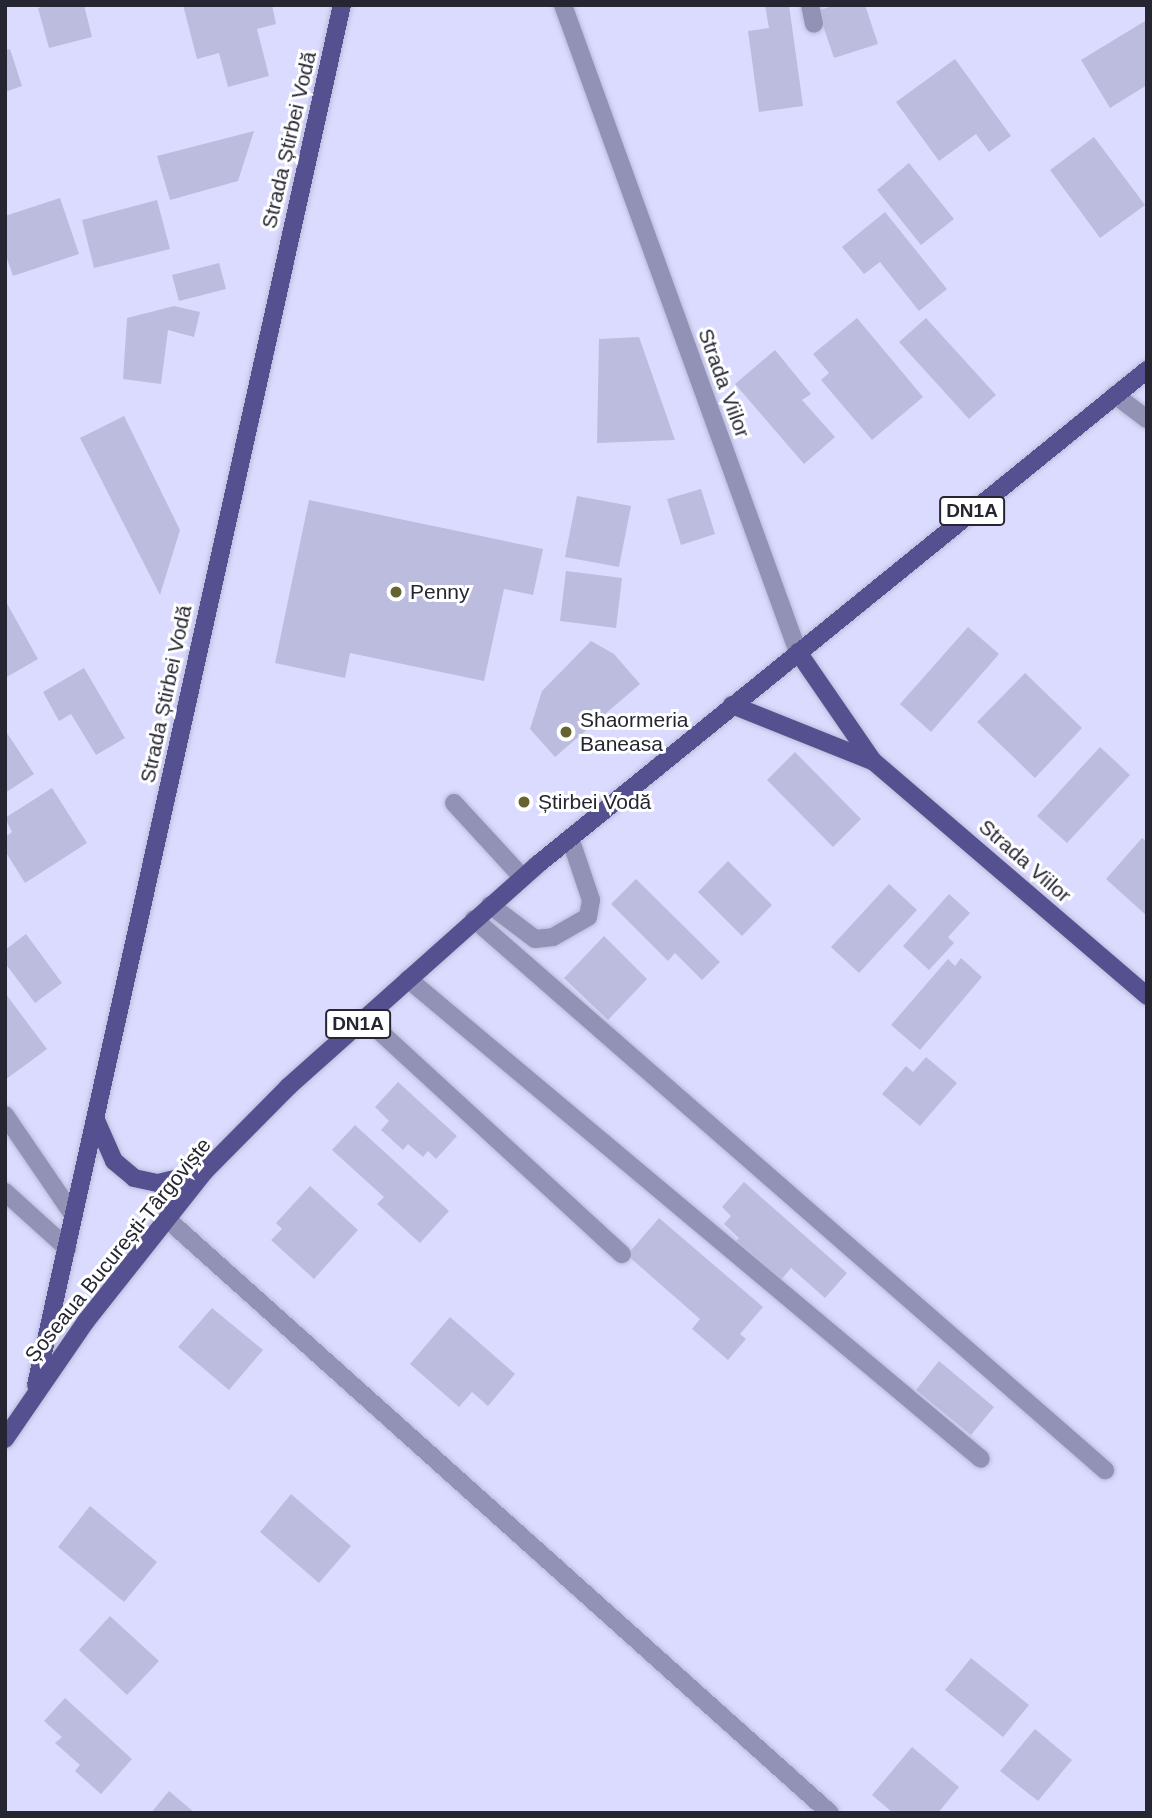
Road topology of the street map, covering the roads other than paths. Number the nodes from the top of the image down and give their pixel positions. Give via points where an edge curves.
1 (342, 5) edge
2 (563, 5) edge
3 (810, 5) edge
4 (814, 24) dead end
5 (1147, 370) edge
6 (1115, 395) junction
7 (1147, 419) edge
8 (797, 652) junction
9 (732, 705) junction
10 (873, 761) junction
11 (454, 803) dead end
12 (570, 838) junction
13 (522, 877) junction
14 (490, 905) junction
15 (474, 919) junction
16 (408, 979) junction
17 (1147, 996) edge
18 (365, 1018) junction
19 (5, 1115) edge
20 (96, 1119) junction
21 (204, 1172) junction
22 (5, 1192) edge
23 (74, 1216) junction
24 (167, 1219) junction
25 (67, 1248) junction
26 (622, 1254) dead end
27 (35, 1392) junction
28 (5, 1439) edge
29 (981, 1460) dead end
30 (1105, 1470) dead end
31 (830, 1813) edge

1 - 20 main road, Strada Știrbei Vodă
2 - 8 street, Strada Viilor
3 - 4 street
5 - 6 main road, Șoseaua București-Târgoviște / DN1A
6 - 7 street
6 - 8 main road, Șoseaua București-Târgoviște / DN1A
8 - 9 main road, Șoseaua București-Târgoviște / DN1A
8 - 10 main road, Strada Viilor
9 - 10 main road, Strada Viilor
9 - 12 main road, Șoseaua București-Târgoviște / DN1A
10 - 17 main road, Strada Viilor
11 - 13 street
12 - 13 main road, Șoseaua București-Târgoviște / DN1A
12 - 14 street via 592,900 588,917 553,937 536,939
13 - 14 main road, Șoseaua București-Târgoviște / DN1A
14 - 15 main road, Șoseaua București-Târgoviște / DN1A
15 - 16 main road, Șoseaua București-Târgoviște / DN1A
15 - 30 street
16 - 18 main road, Șoseaua București-Târgoviște / DN1A
16 - 29 street
18 - 21 main road, Șoseaua București-Târgoviște / DN1A
18 - 26 street
19 - 23 street
20 - 21 main road via 114,1161 134,1178 158,1183
20 - 23 main road, Strada Știrbei Vodă
21 - 24 main road, Șoseaua București-Târgoviște / DN1A
22 - 25 street
23 - 25 main road, Strada Știrbei Vodă
24 - 27 main road, Șoseaua București-Târgoviște / DN1A
24 - 31 street
25 - 27 main road, Strada Știrbei Vodă
27 - 28 main road, Șoseaua București-Târgoviște / DN1A

